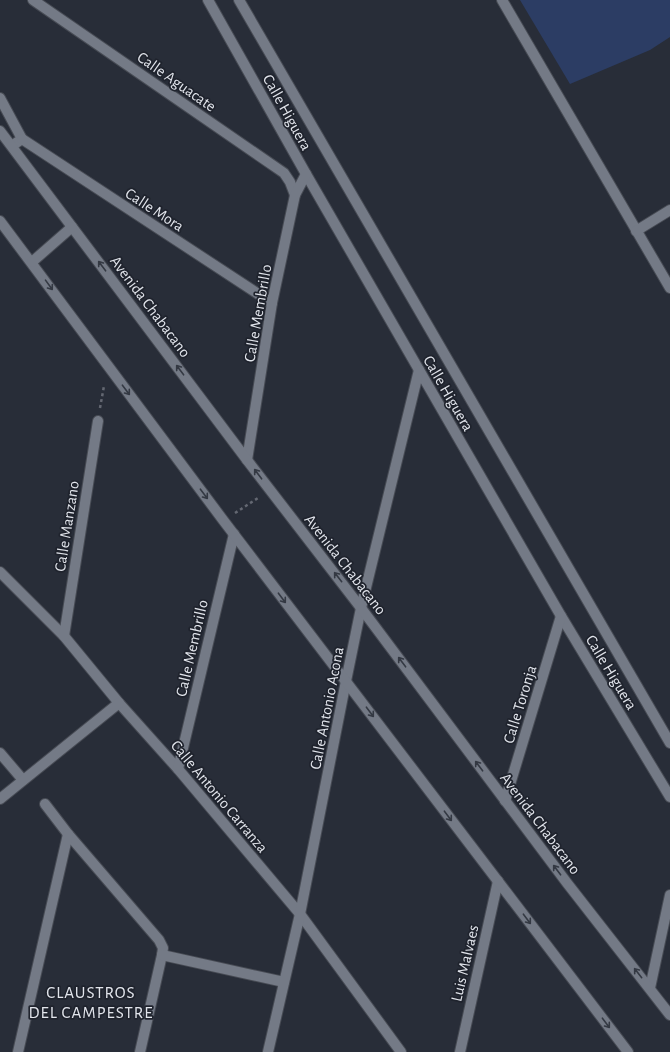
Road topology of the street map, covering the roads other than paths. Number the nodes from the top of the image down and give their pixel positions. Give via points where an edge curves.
1 (33, 0) edge
2 (208, 0) edge
3 (239, 0) edge
4 (502, 0) edge
5 (0, 98) edge
6 (0, 131) edge
7 (22, 139) junction
8 (11, 146) junction
9 (306, 174) junction
10 (295, 195) junction
11 (670, 210) edge
12 (0, 221) edge
13 (72, 227) junction
14 (636, 231) junction
15 (32, 262) junction
16 (670, 288) edge
17 (272, 302) junction
18 (419, 370) junction
19 (98, 421) road end
20 (247, 460) junction
21 (234, 534) junction
22 (0, 572) edge
23 (362, 608) junction
24 (561, 616) junction
25 (64, 636) junction
26 (346, 681) junction
27 (119, 703) junction
28 (670, 743) edge
29 (0, 753) edge
30 (178, 769) junction
31 (23, 780) junction
32 (670, 797) edge
33 (0, 799) edge
34 (505, 801) junction
35 (45, 804) dead end
36 (68, 834) junction
37 (498, 881) junction
38 (670, 895) edge
39 (300, 914) junction
40 (162, 955) junction
41 (284, 982) junction
42 (650, 988) junction
43 (670, 1015) edge
44 (18, 1052) edge
45 (140, 1052) edge
46 (268, 1052) edge
47 (402, 1052) edge
48 (460, 1052) edge
49 (628, 1052) edge

1 - 10 street, Calle Aguacate via 284,173
2 - 9 street, Calle Higuera
3 - 28 street, Calle Higuera
4 - 14 street
5 - 7 street
6 - 8 street, Avenida Chabacano
7 - 8 street
7 - 17 street, Calle Mora
8 - 13 street, Avenida Chabacano
9 - 10 street, Calle Membrillo
9 - 18 street, Calle Higuera
10 - 17 street, Calle Membrillo
11 - 14 street
12 - 15 street
13 - 15 street
20 -> 13 street, Avenida Chabacano
14 - 16 street
15 -> 21 street
17 - 20 street, Calle Membrillo
18 - 23 street, Calle Antonio Acona
18 - 24 street, Calle Higuera
19 - 25 street, Calle Manzano
23 -> 20 street, Avenida Chabacano
21 -> 26 street
21 - 30 street, Calle Membrillo
22 - 25 street, Calle Antonio Carranza
23 - 26 street, Calle Antonio Acona
34 -> 23 street, Avenida Chabacano
24 - 32 street, Calle Higuera
24 - 34 street, Calle Toronja
25 - 27 street, Calle Antonio Carranza
26 -> 37 street
26 - 39 street, Calle Antonio Acona
27 - 30 street, Calle Antonio Carranza
27 - 31 street
29 - 31 street
30 - 39 street, Calle Antonio Carranza
31 - 33 street
42 -> 34 street, Avenida Chabacano
35 - 36 street
36 - 40 street via 160,940
36 - 44 street
37 - 48 street, Luis Malvaes
37 -> 49 street
38 - 42 street
39 - 41 street, Calle Antonio Acona
39 - 47 street, Calle Antonio Carranza
40 - 41 street
40 - 45 street
41 - 46 street, Calle Antonio Acona
42 - 43 street, Avenida Chabacano

